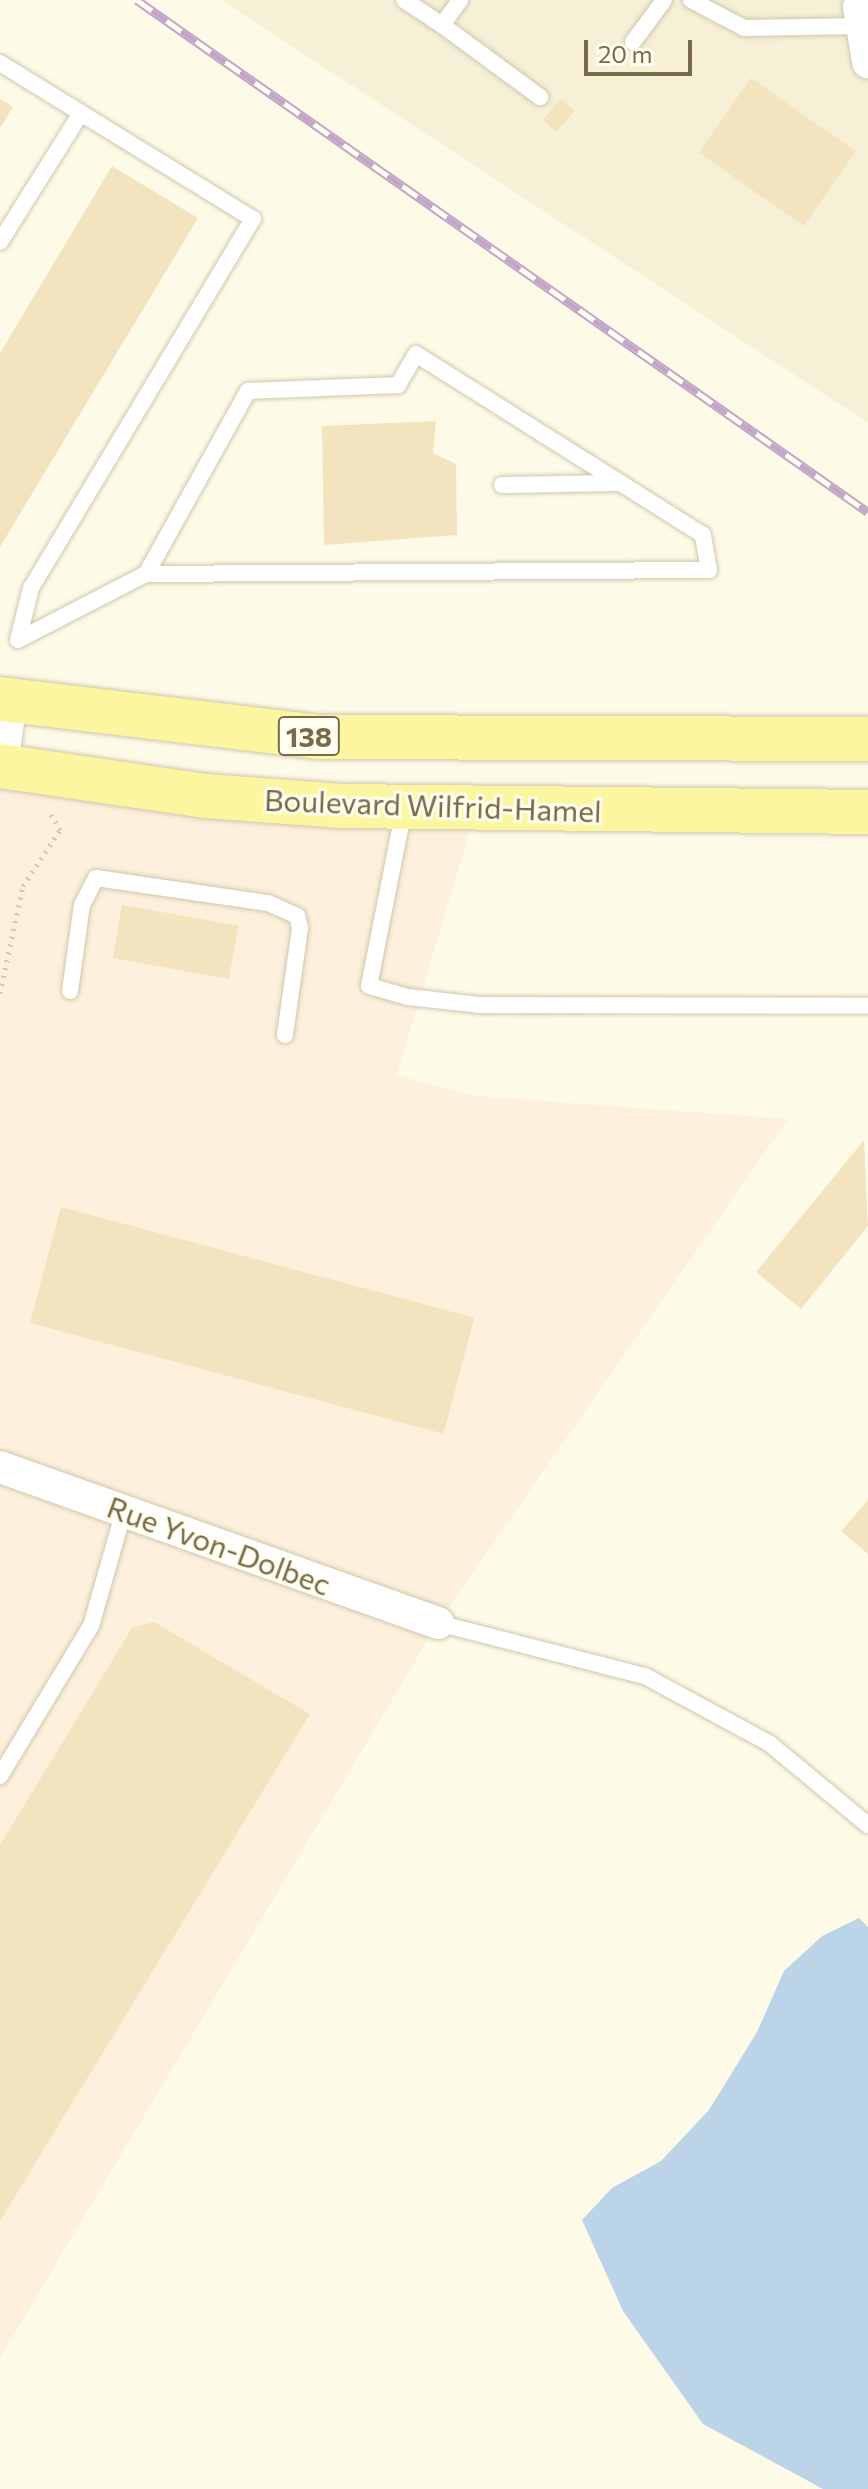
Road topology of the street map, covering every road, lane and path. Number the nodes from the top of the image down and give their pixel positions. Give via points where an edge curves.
1 (404, 0) edge
2 (460, 0) edge
3 (664, 0) edge
4 (691, 0) edge
5 (862, 13) edge
6 (442, 25) junction
7 (633, 42) dead end
8 (868, 62) edge
9 (0, 63) edge
10 (540, 97) dead end
11 (81, 113) junction
12 (0, 242) edge
13 (620, 483) junction
14 (502, 485) dead end
15 (146, 574) junction
16 (4, 700) edge
17 (868, 739) edge
18 (0, 758) edge
19 (0, 766) edge
20 (404, 809) junction
21 (868, 812) edge
22 (53, 819) dead end
23 (70, 991) dead end
24 (0, 993) edge
25 (868, 1006) edge
26 (285, 1035) dead end
27 (0, 1467) edge
28 (124, 1511) junction
29 (438, 1623) joint
30 (0, 1776) edge
31 (868, 1825) edge

1 - 6 lane
2 - 6 lane
3 - 7 lane
4 - 5 lane via 744,28
5 - 8 street
6 - 10 lane
9 - 11 lane
11 - 12 lane
11 - 15 lane via 253,219 31,588 18,640
13 - 14 lane
13 - 15 lane via 416,354 398,385 248,391
13 - 15 lane via 703,535 709,570
16 - 17 main road, 138 via 318,737
16 - 18 street
19 - 20 main road, Boulevard Wilfrid-Hamel via 206,796
20 - 21 main road, Boulevard Wilfrid-Hamel
20 - 25 lane via 369,986 408,997 479,1005
22 - 24 path via 60,830 39,856 17,902
23 - 26 lane via 82,905 96,878 111,876 268,903 297,916 300,928
27 - 28 street, Rue Yvon-Dolbec
28 - 29 street, Rue Yvon-Dolbec
28 - 30 lane via 91,1626
29 - 31 lane via 645,1676 770,1744

